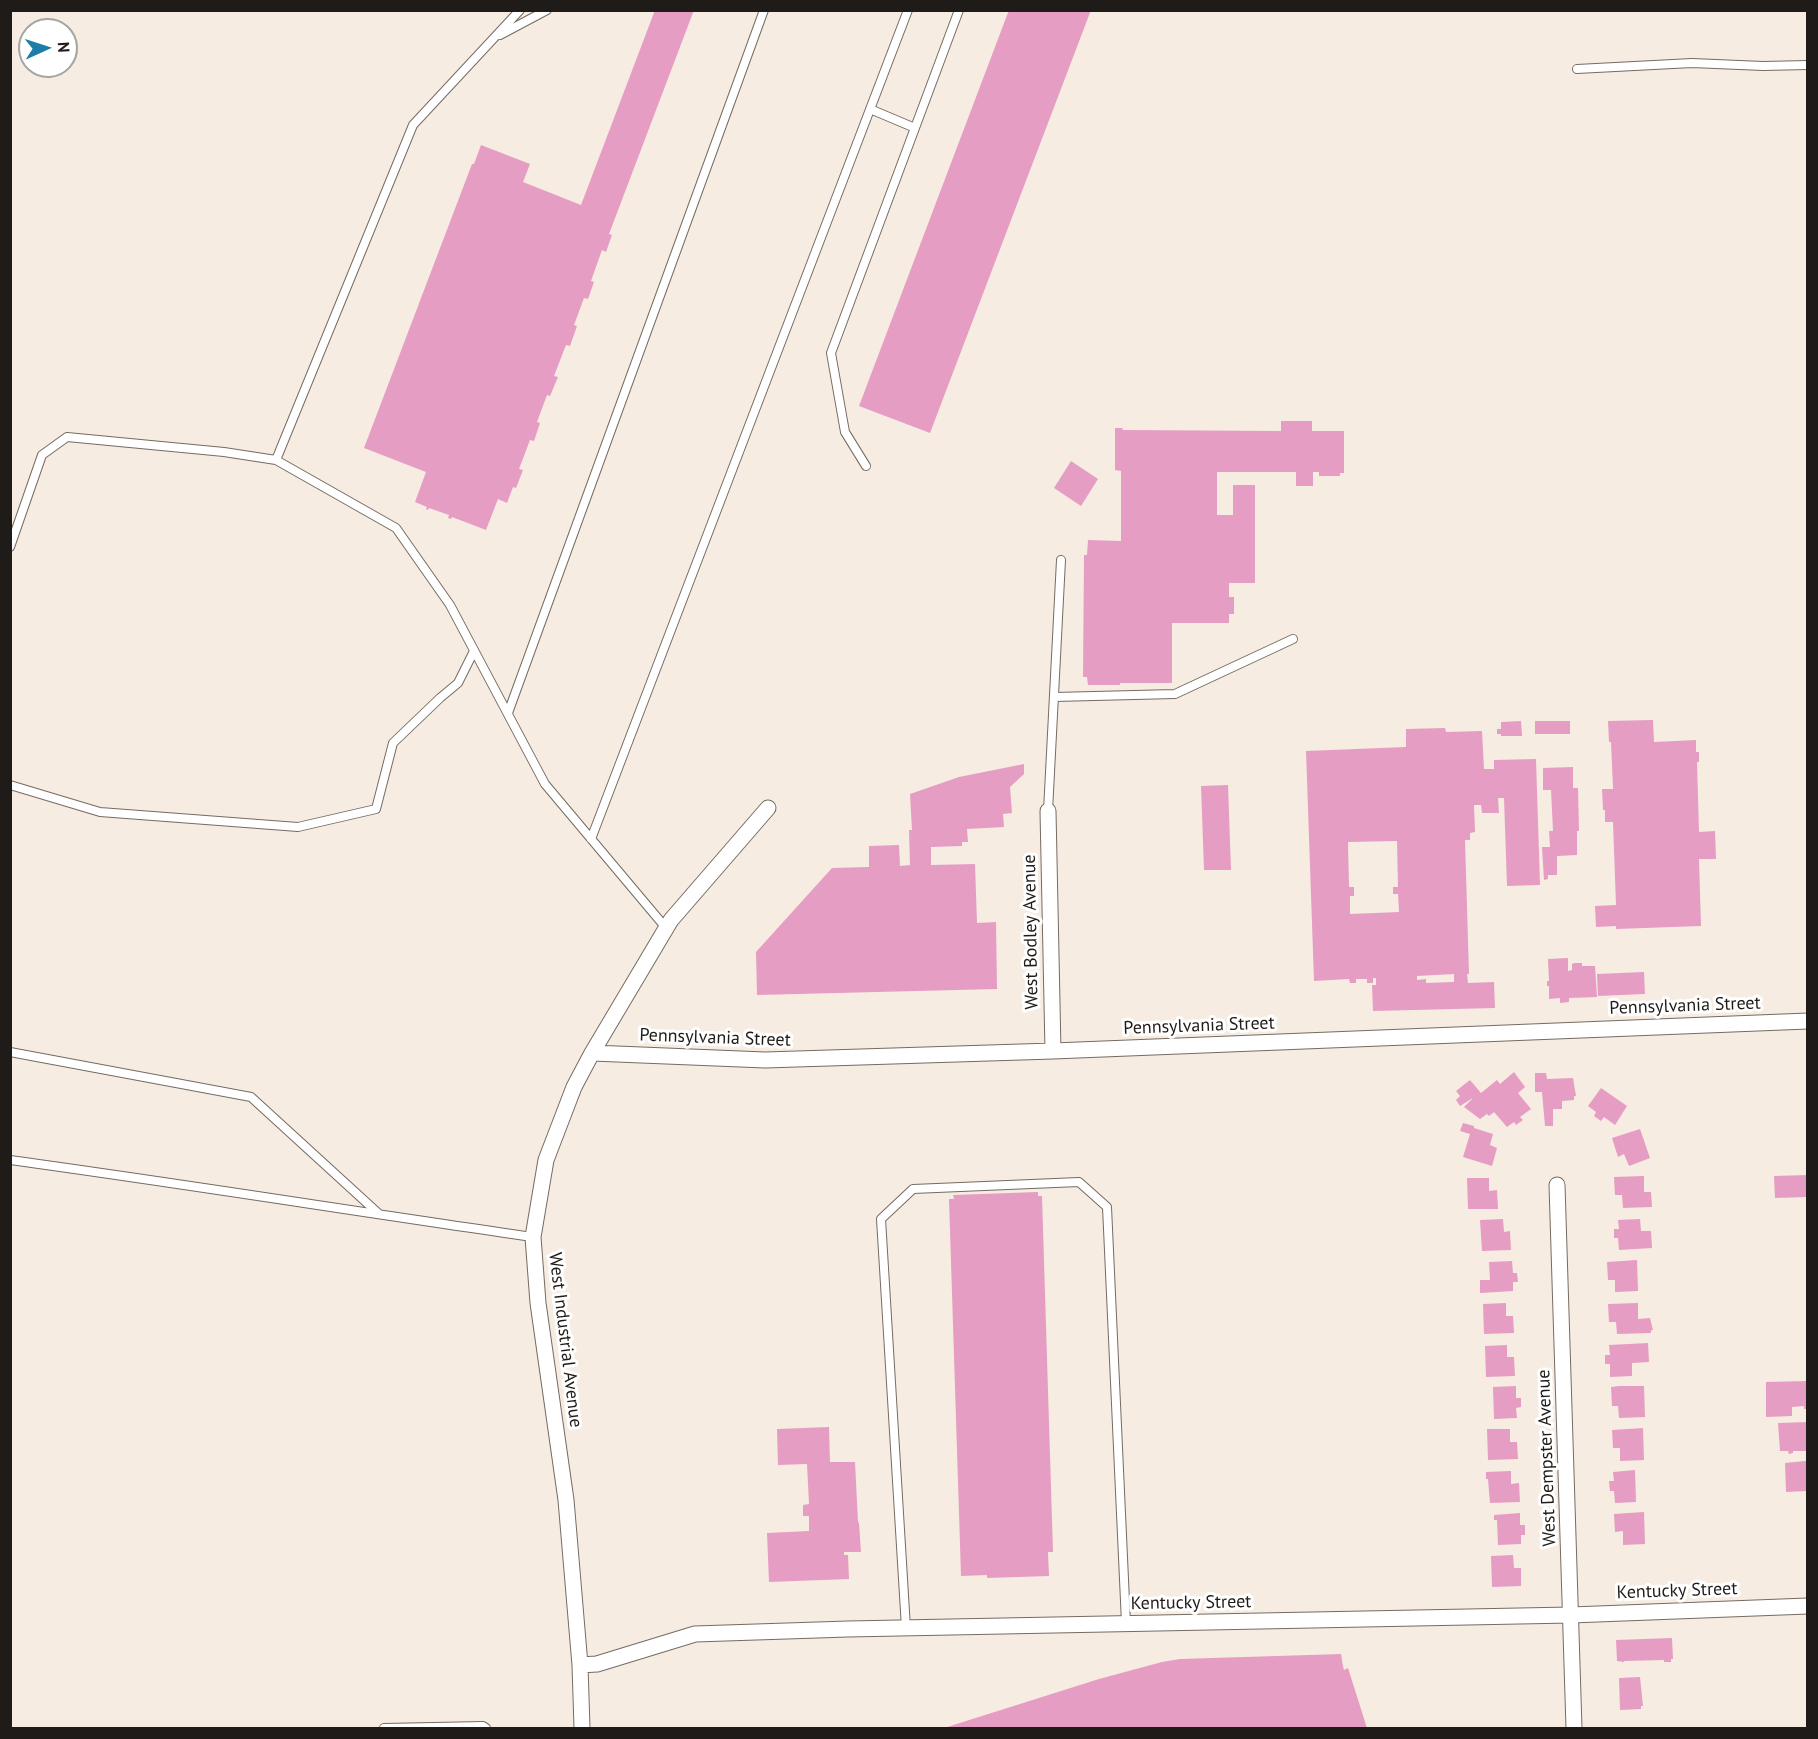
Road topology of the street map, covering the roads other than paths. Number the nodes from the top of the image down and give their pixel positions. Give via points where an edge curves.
1 (520, 10) edge
2 (547, 10) edge
3 (764, 10) edge
4 (908, 10) edge
5 (959, 10) edge
6 (493, 39) junction
7 (1808, 65) edge
8 (1577, 69) dead end
9 (870, 109) junction
10 (915, 128) junction
11 (276, 460) junction
12 (866, 466) dead end
13 (10, 548) edge
14 (1061, 561) dead end
15 (1293, 639) dead end
16 (474, 651) junction
17 (1054, 697) junction
18 (508, 713) junction
19 (10, 785) edge
20 (768, 808) dead end
21 (1048, 811) joint
22 (591, 839) junction
23 (666, 928) junction
24 (1808, 1021) edge
25 (1053, 1051) junction
26 (10, 1052) edge
27 (592, 1053) junction
28 (10, 1160) edge
29 (1557, 1185) dead end
30 (381, 1215) junction
31 (533, 1237) junction
32 (1808, 1606) edge
33 (1571, 1615) junction
34 (1126, 1623) junction
35 (906, 1628) junction
36 (580, 1665) junction
37 (384, 1728) edge
38 (486, 1728) edge
39 (582, 1728) edge
40 (1574, 1728) edge

1 - 6 lane
2 - 6 lane
3 - 18 lane
4 - 9 lane
5 - 10 lane
6 - 11 lane via 412,125
7 - 8 lane via 1692,63
9 - 10 lane
9 - 22 lane
10 - 12 lane via 831,352 844,432
11 - 13 lane via 67,437 42,455
11 - 16 lane via 396,528 450,605
14 - 17 lane
15 - 17 lane via 1175,694
16 - 18 lane
16 - 19 lane via 458,683 393,742 376,809 298,827 100,812
17 - 21 lane
18 - 22 lane via 545,784
20 - 23 street, West Industrial Avenue
21 - 25 street, West Bodley Avenue
22 - 23 lane
23 - 27 street, West Industrial Avenue
24 - 25 street, Pennsylvania Street
25 - 27 street, Pennsylvania Street via 765,1060
26 - 30 lane via 251,1097
27 - 31 street, West Industrial Avenue via 546,1160
28 - 30 lane
29 - 33 street, West Dempster Avenue
30 - 31 lane
31 - 36 street, West Industrial Avenue via 538,1303 566,1500
32 - 33 street, Kentucky Street
33 - 34 street, Kentucky Street
33 - 40 street, West Dempster Avenue
34 - 35 street, Kentucky Street
34 - 35 lane via 1107,1207 1079,1182 913,1189 881,1219
35 - 36 street, Kentucky Street via 695,1634 597,1664
36 - 39 street, West Industrial Avenue
37 - 38 lane

